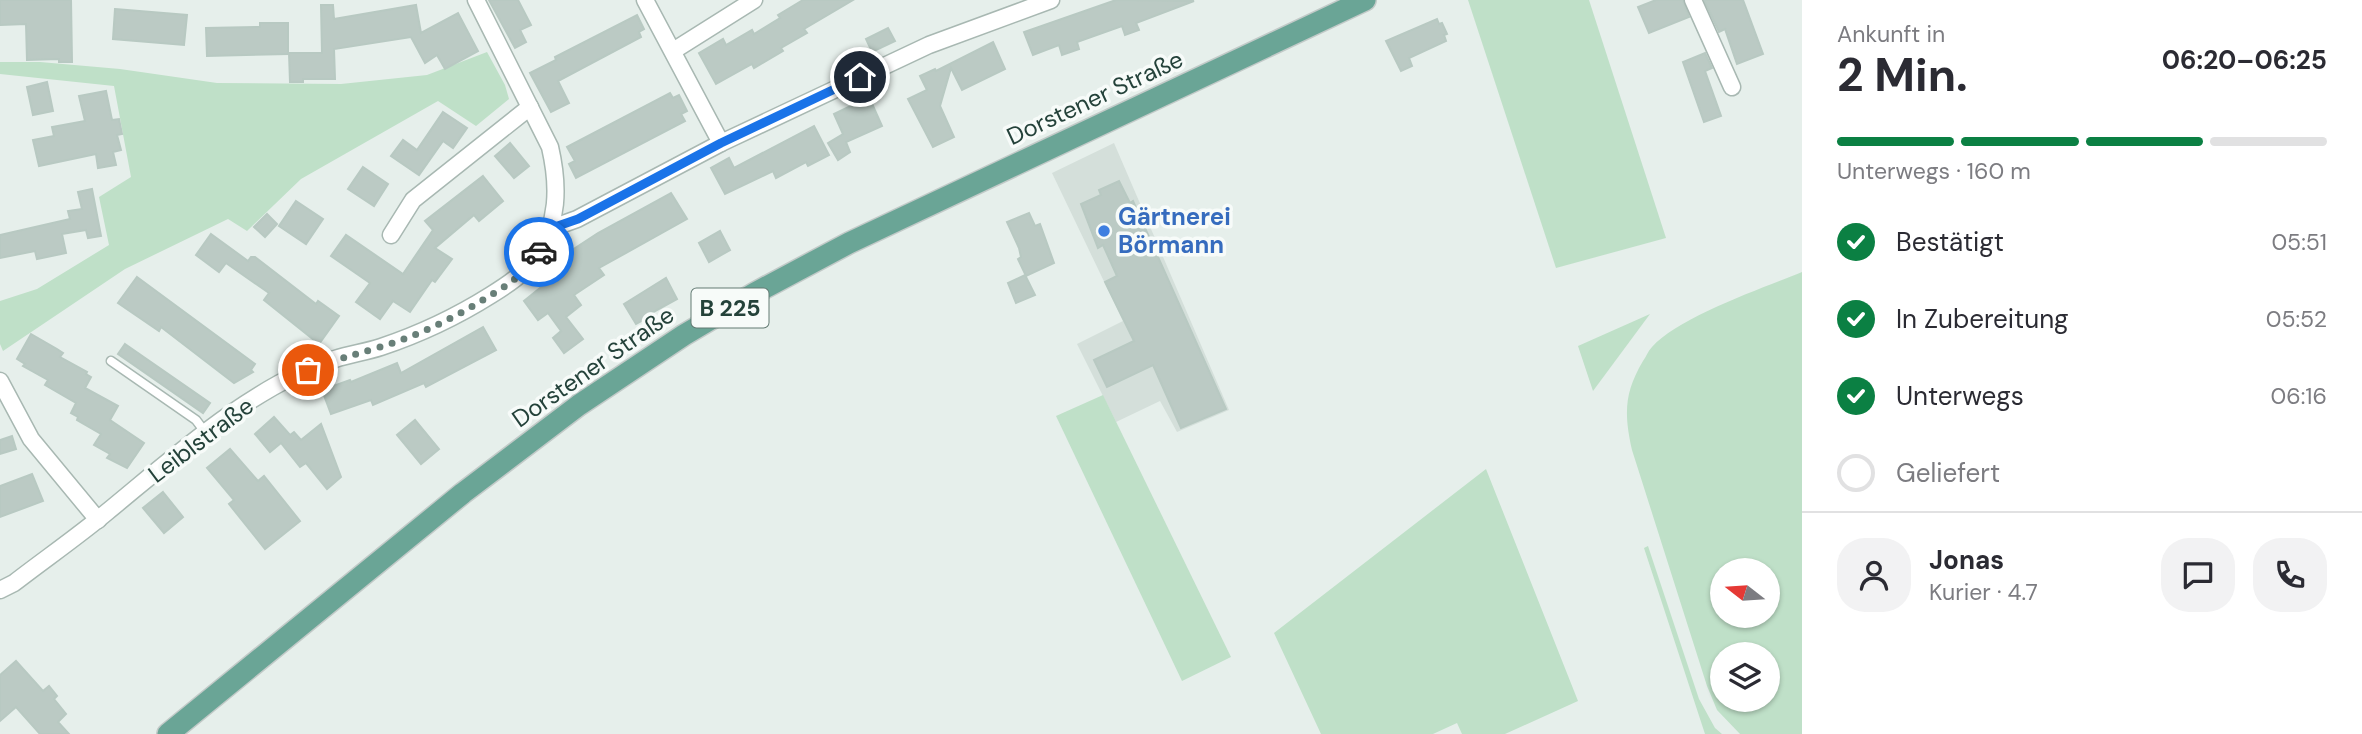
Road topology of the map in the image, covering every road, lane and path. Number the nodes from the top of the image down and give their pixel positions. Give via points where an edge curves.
1 (476, 0) edge
2 (645, 0) edge
3 (754, 0) edge
4 (1051, 0) edge
5 (1365, 0) edge
6 (1693, 0) edge
7 (673, 51) junction
8 (1732, 87) dead end
9 (530, 107) junction
10 (721, 143) junction
11 (552, 228) junction
12 (391, 234) dead end
13 (111, 361) dead end
14 (0, 381) edge
15 (205, 432) junction
16 (98, 520) junction
17 (0, 590) edge
18 (168, 734) edge

1 - 9 street, Leiblstraße
2 - 7 street
3 - 7 street
4 - 10 street via 929,44
5 - 18 main road, Dorstener Straße / B 225 via 849,243 684,335 579,404 463,493
6 - 8 street
7 - 10 street
9 - 11 street, Leiblstraße via 550,147 555,170 558,191
9 - 12 street via 414,200
10 - 11 street via 578,219
11 - 15 street, Leiblstraße via 535,259 511,283 470,309 434,328 333,359 286,379
13 - 15 lane via 196,420
14 - 16 street via 38,449
15 - 16 street, Leiblstraße
16 - 17 street, Leiblstraße

